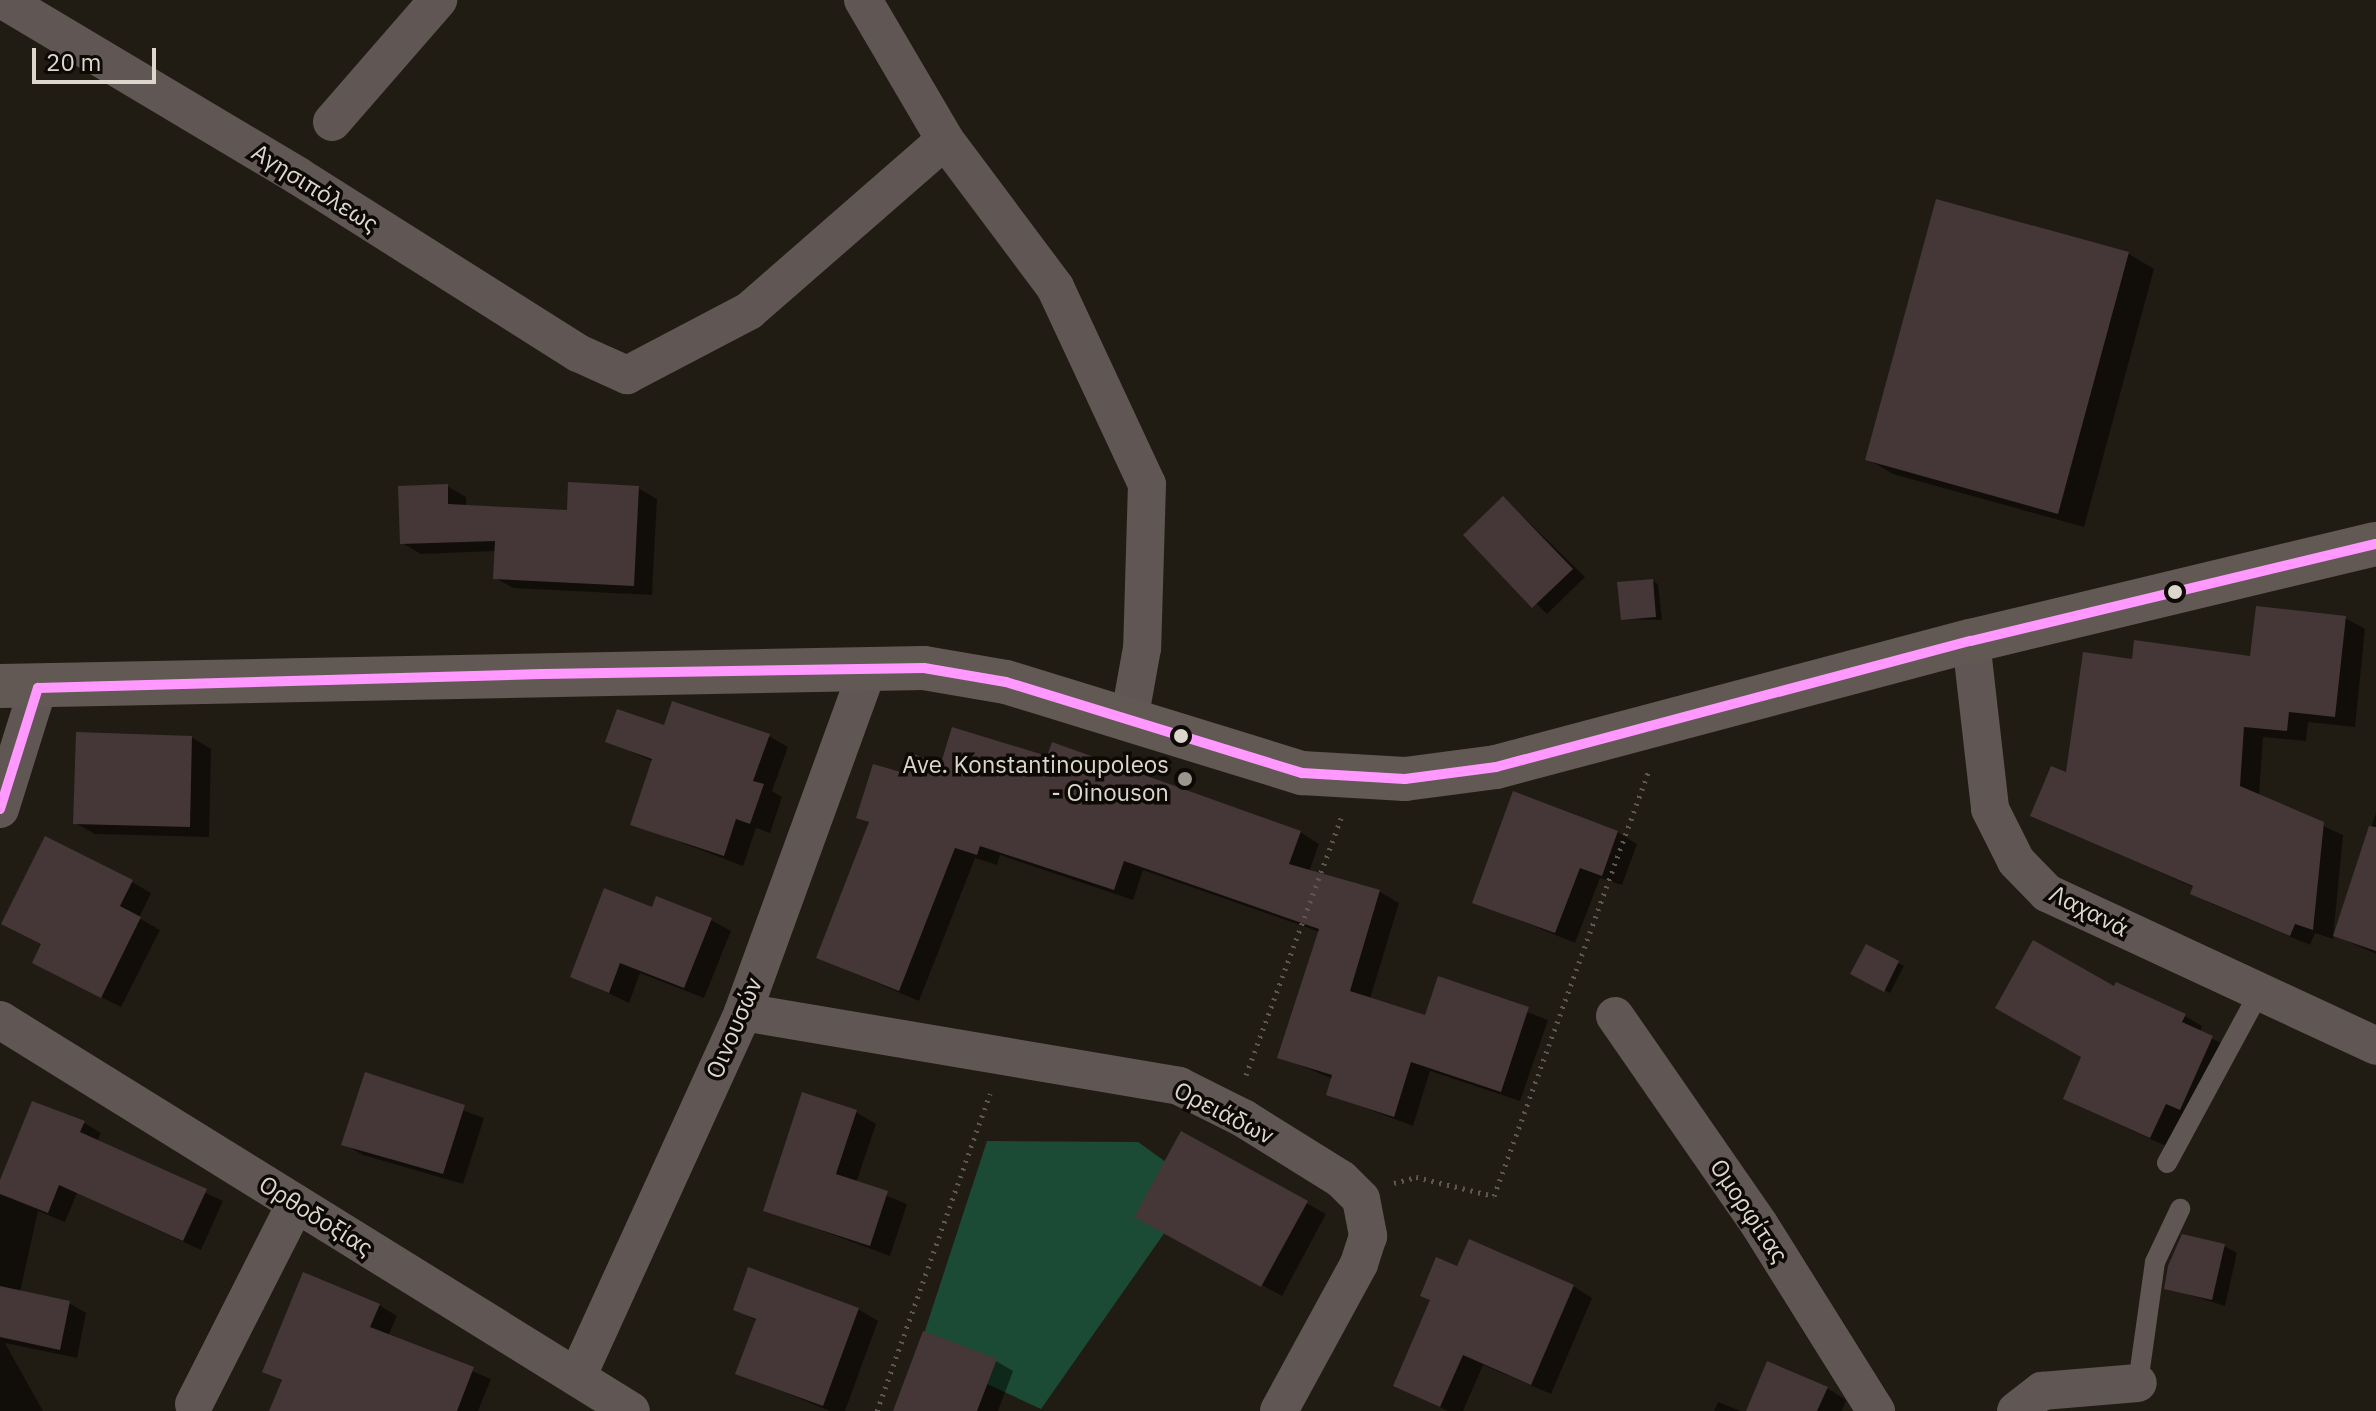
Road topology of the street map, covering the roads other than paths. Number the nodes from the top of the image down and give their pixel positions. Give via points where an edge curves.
1 (3, 0) edge
2 (438, 0) edge
3 (863, 0) edge
4 (332, 122) dead end
5 (945, 140) junction
6 (2376, 544) edge
7 (1971, 641) junction
8 (868, 669) junction
9 (19, 687) edge
10 (1129, 720) junction
11 (0, 809) edge
12 (2259, 993) junction
13 (743, 1012) junction
14 (1615, 1016) dead end
15 (0, 1020) edge
16 (2376, 1046) edge
17 (2167, 1163) dead end
18 (296, 1203) junction
19 (2180, 1209) dead end
20 (577, 1377) junction
21 (2138, 1383) joint
22 (194, 1404) dead end
23 (631, 1411) edge
24 (1279, 1411) edge
25 (1876, 1411) edge
26 (2016, 1411) edge

1 - 5 street, Αγησιπόλεως via 298,176 578,353 627,375 749,311
2 - 4 street
3 - 5 street
5 - 10 street via 1055,287 1147,484 1142,648
6 - 7 street
7 - 10 street via 1496,767 1405,779 1302,773
7 - 12 street, Λαχανά via 1990,809 2016,861 2047,893
8 - 9 street
8 - 10 street via 924,668 1006,682
8 - 13 street, Οινουσών
9 - 11 street
12 - 16 street, Λαχανά
12 - 17 lane
13 - 20 street, Οινουσών
13 - 24 street, Ορειάδων via 1179,1086 1341,1179 1367,1217 1368,1236 1359,1264
14 - 25 street, Ομορφίτας via 1759,1224
15 - 18 street, Ορθοδοξίας
18 - 20 street, Ορθοδοξίας
18 - 22 street
19 - 21 lane via 2155,1262
20 - 23 street, Ορθοδοξίας
21 - 26 street via 2042,1391

